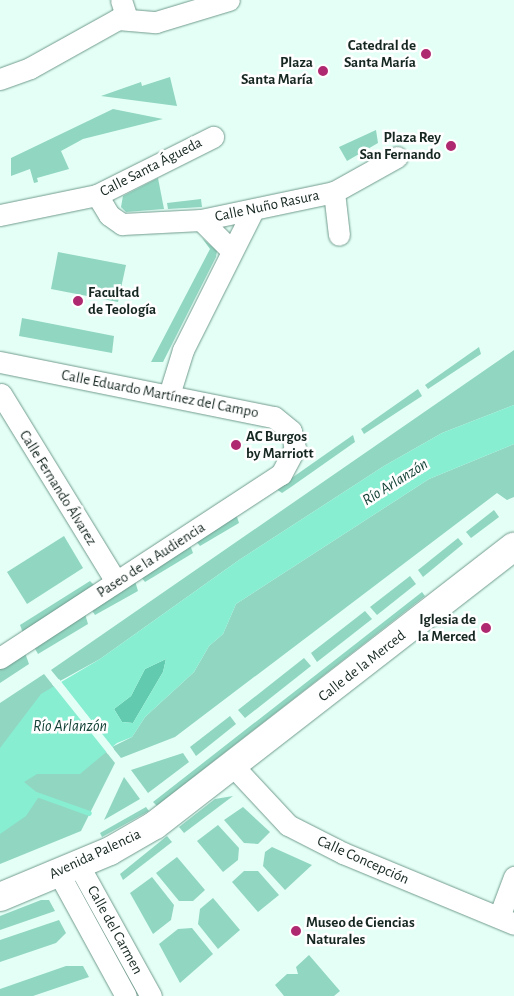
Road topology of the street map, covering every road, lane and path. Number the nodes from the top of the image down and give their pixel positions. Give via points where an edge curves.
1 (229, 0) edge
2 (124, 10) edge
3 (0, 79) edge
4 (213, 137) dead end
5 (397, 156) dead end
6 (334, 192) junction
7 (98, 195) junction
8 (253, 210) junction
9 (0, 215) edge
10 (201, 220) junction
11 (339, 235) dead end
12 (230, 249) junction
13 (4, 362) edge
14 (0, 394) edge
15 (169, 395) junction
16 (294, 455) joint
17 (514, 547) edge
18 (116, 582) junction
19 (0, 658) edge
20 (233, 766) junction
21 (68, 868) junction
22 (514, 877) edge
23 (0, 897) edge
24 (507, 920) edge
25 (135, 966) junction
26 (127, 995) edge
27 (152, 996) edge

1 - 2 street via 156,22
2 - 3 street via 118,19 30,68
4 - 7 street, Calle Santa Águeda
5 - 6 street, Calle Nuño Rasura
6 - 8 street, Calle Nuño Rasura
6 - 11 street, Calle Nuño Rasura
7 - 9 street, Calle Santa Águeda
7 - 10 street, Calle Nuño Rasura via 109,216 122,224
8 - 10 street, Calle Nuño Rasura
8 - 12 street
10 - 12 street, Calle Nuño Rasura
12 - 15 street via 172,374
13 - 14 street
13 - 15 street, Calle Eduardo Martínez del Campo
14 - 18 street, Calle Fernando Álvarez
15 - 16 street, Calle Eduardo Martínez del Campo via 274,417 290,431
16 - 18 street, Paseo de la Audiencia via 281,474
17 - 20 highway, Calle de la Merced
18 - 19 street, Paseo de la Audiencia
20 - 21 highway, Avenida Palencia via 139,835
20 - 24 street, Calle Concepción via 288,825 343,853
21 - 23 highway, Avenida Palencia
21 - 25 street, Calle del Carmen
21 - 26 street, Calle del Carmen
22 - 24 street
25 - 26 street via 134,980
25 - 27 street, Calle del Carmen

